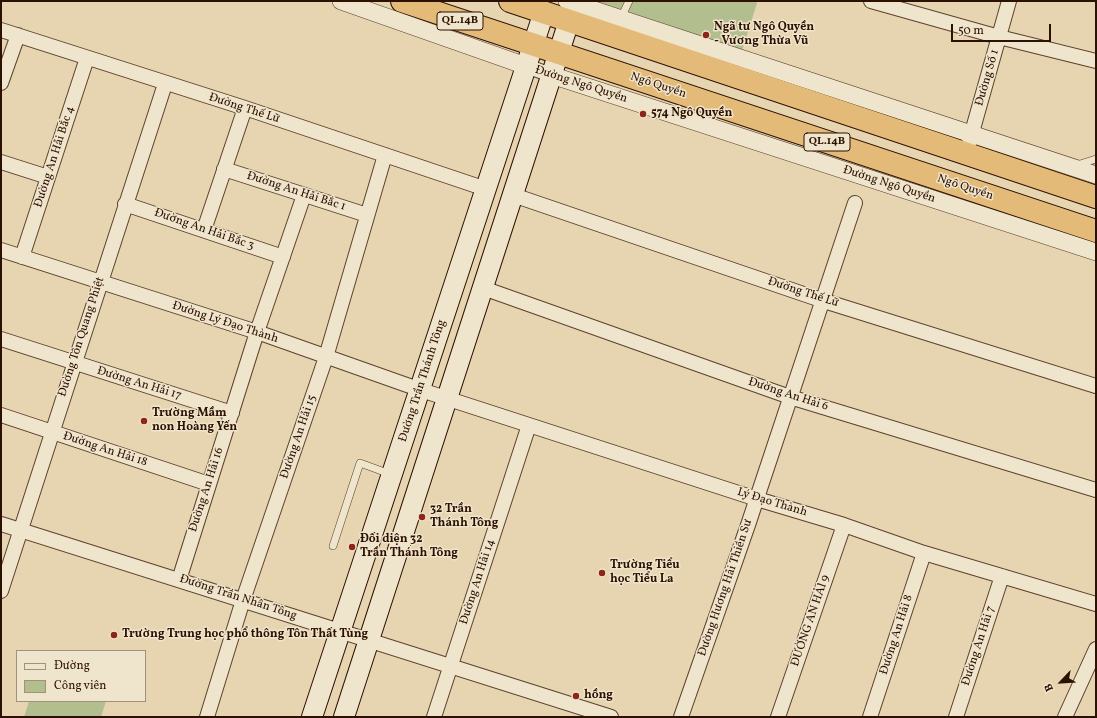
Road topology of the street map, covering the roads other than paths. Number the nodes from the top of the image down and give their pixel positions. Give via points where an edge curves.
1 (342, 1) edge
2 (402, 1) edge
3 (510, 1) edge
4 (629, 1) edge
5 (871, 1) edge
6 (1009, 1) edge
7 (546, 7) edge
8 (572, 7) edge
9 (621, 19) junction
10 (1, 30) edge
11 (18, 36) junction
12 (999, 37) junction
13 (532, 45) junction
14 (558, 54) junction
15 (87, 58) junction
16 (1096, 61) edge
17 (526, 66) junction
18 (551, 75) junction
19 (1, 83) edge
20 (165, 84) junction
21 (245, 108) junction
22 (972, 134) junction
23 (966, 154) junction
24 (385, 155) junction
25 (1096, 159) edge
26 (1, 162) edge
27 (1071, 167) junction
28 (224, 169) junction
29 (1096, 175) edge
30 (48, 177) junction
31 (486, 189) junction
32 (304, 195) junction
33 (513, 196) junction
34 (1096, 197) edge
35 (855, 203) dead end
36 (125, 204) junction
37 (367, 215) junction
38 (204, 230) junction
39 (1096, 231) edge
40 (1, 250) edge
41 (1096, 252) edge
42 (22, 257) junction
43 (284, 257) junction
44 (100, 283) junction
45 (483, 288) junction
46 (821, 300) junction
47 (257, 332) junction
48 (1, 339) edge
49 (326, 357) junction
50 (74, 364) junction
51 (1096, 386) edge
52 (421, 390) junction
53 (790, 397) junction
54 (449, 398) junction
55 (232, 413) junction
56 (1, 415) edge
57 (529, 425) junction
58 (52, 432) junction
59 (392, 475) junction
60 (209, 484) junction
61 (1096, 490) edge
62 (757, 499) junction
63 (1, 524) edge
64 (844, 525) junction
65 (21, 531) junction
66 (333, 546) dead end
67 (924, 553) junction
68 (1002, 576) junction
69 (179, 580) junction
70 (1, 591) edge
71 (244, 600) junction
72 (1096, 604) edge
73 (341, 631) junction
74 (369, 640) junction
75 (1096, 649) edge
76 (450, 666) junction
77 (207, 717) edge
78 (312, 717) edge
79 (344, 717) edge
80 (434, 717) edge
81 (612, 717) edge
82 (681, 717) edge
83 (778, 717) edge
84 (870, 717) edge
85 (956, 717) edge
86 (1065, 717) edge

1 - 17 street, Đường Ngô Quyền
2 - 13 highway, Ngô Quyền / QL.14B
3 - 7 highway, QL.14B
4 - 9 lane
5 - 12 street
6 - 12 street, Đường Số 1
7 - 8 highway, QL.14B
7 - 13 main road, Đường Trần Thánh Tông
8 - 9 street
8 - 14 main road
8 - 23 highway, QL.14B
9 - 22 street
10 - 11 street, Đường Thế Lữ
11 - 15 street, Đường Thế Lữ
11 - 19 street
12 - 16 street
12 - 22 street, Đường Số 1
13 - 14 highway, Ngô Quyền / QL.14B
13 - 17 main road, Đường Trần Thánh Tông
14 - 18 main road
14 - 39 highway, Ngô Quyền / QL.14B
15 - 20 street, Đường Thế Lữ
15 - 30 street, Đường An Hải Bắc 4
17 - 18 street, Đường Ngô Quyền
17 - 31 main road, Đường Trần Thánh Tông
18 - 33 main road
18 - 41 street, Đường Ngô Quyền
20 - 21 street, Đường Thế Lữ
20 - 36 street, Đường Tôn Quang Phiệt
21 - 24 street, Đường Thế Lữ
21 - 28 street
22 - 23 street, Đường Số 1
22 - 27 street
23 - 34 highway, QL.14B
24 - 31 street, Đường Thế Lữ
24 - 37 street, Đường An Hải 15
25 - 27 lane
26 - 30 street
27 - 29 street
28 - 32 street, Đường An Hải Bắc 1
28 - 38 street
30 - 42 street, Đường An Hải Bắc 4
31 - 52 main road, Đường Trần Thánh Tông
32 - 37 street, Đường An Hải Bắc 1
32 - 43 street, Đường An Hải 16
33 - 45 main road
33 - 46 street, Đường Thế Lữ
35 - 46 street, Đường Hương Hải Thiền Sư
36 - 38 street, Đường An Hải Bắc 3
36 - 44 street, Đường Tôn Quang Phiệt
37 - 49 street, Đường An Hải 15
38 - 43 street, Đường An Hải Bắc 3
40 - 42 street, Đường Lý Đạo Thành
42 - 44 street, Đường Lý Đạo Thành
43 - 47 street, Đường An Hải 16
44 - 47 street, Đường Lý Đạo Thành
44 - 50 street, Đường Tôn Quang Phiệt
45 - 53 street, Đường An Hải 6
45 - 54 main road
46 - 51 street, Đường Thế Lữ
46 - 53 street, Đường Hương Hải Thiền Sư
47 - 49 street, Đường Lý Đạo Thành
47 - 55 street, Đường An Hải 16
48 - 50 street, Đường An Hải 17
49 - 52 street, Đường Lý Đạo Thành
49 - 71 street, Đường An Hải 15
50 - 55 street, Đường An Hải 17
50 - 58 street, Đường Tôn Quang Phiệt
52 - 54 street, Đường Lý Đạo Thành
52 - 59 main road, Đường Trần Thánh Tông
53 - 61 street, Đường An Hải 6
53 - 62 street, Đường Hương Hải Thiền Sư
54 - 57 street, Lý Đạo Thành
54 - 74 main road
55 - 60 street, Đường An Hải 16
56 - 58 street, Đường An Hải 18
57 - 62 street, Lý Đạo Thành
57 - 76 street, Đường An Hải 14
58 - 60 street, Đường An Hải 18
58 - 65 street, Đường Tôn Quang Phiệt
59 - 66 lane via 360,463
59 - 73 main road, Đường Trần Thánh Tông
60 - 69 street, Đường An Hải 16
62 - 64 street, Lý Đạo Thành
62 - 82 street, Đường Hương Hải Thiền Sư
63 - 65 street, Đường Trần Nhân Tông
64 - 67 street, Lý Đạo Thành
64 - 83 street, ĐƯỜNG AN HẢl 9
65 - 69 street, Đường Trần Nhân Tông
65 - 70 street, Đường Tôn Quang Phiệt
67 - 68 street, Lý Đạo Thành
67 - 84 street, Đường An Hải 8
68 - 72 street, Lý Đạo Thành
68 - 85 street, Đường An Hải 7
69 - 71 street, Đường Trần Nhân Tông
71 - 73 street, Đường Trần Nhân Tông
71 - 77 street, Đường An Hải 15
73 - 74 street, Đường Trần Nhân Tông
73 - 78 main road, Đường Trần Thánh Tông
74 - 76 street, Đường Trần Nhân Tông
74 - 79 main road
75 - 86 street
76 - 80 street, Đường An Hải 14
76 - 81 street, Đường Trần Nhân Tông

